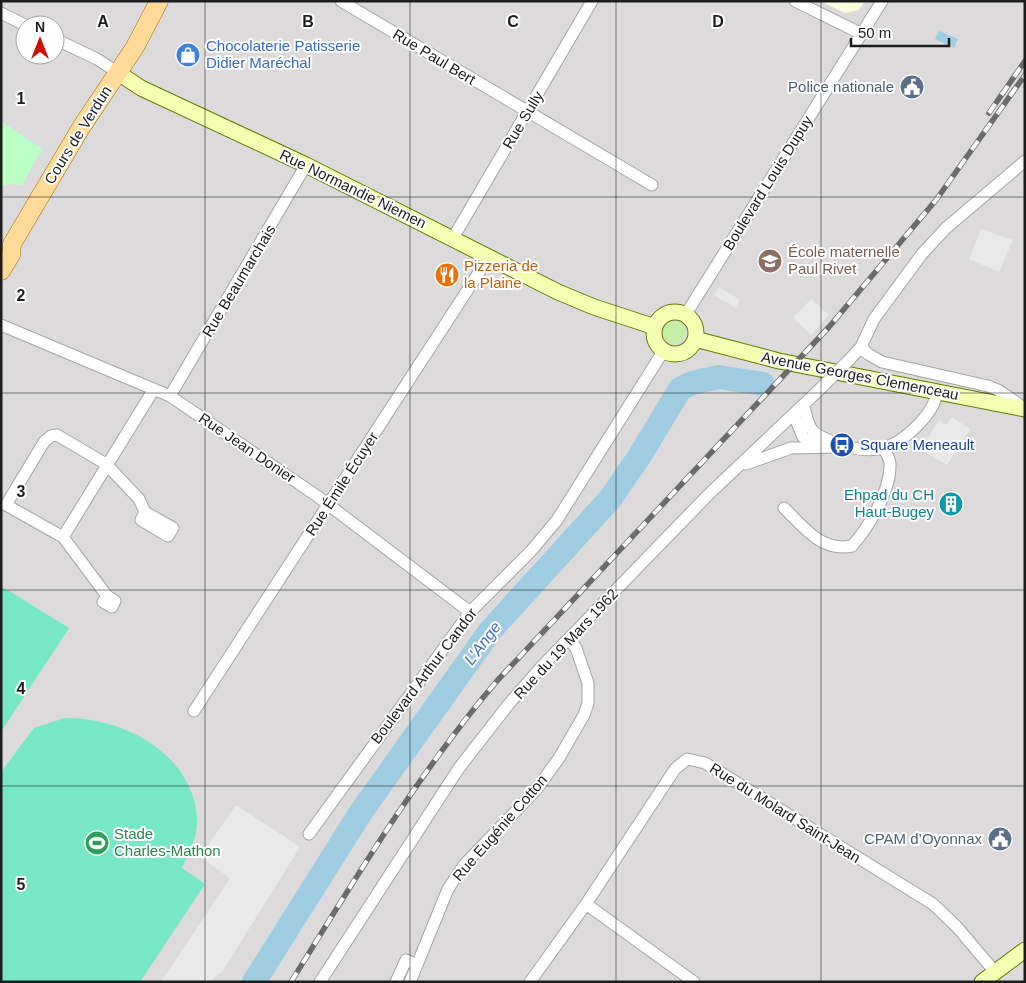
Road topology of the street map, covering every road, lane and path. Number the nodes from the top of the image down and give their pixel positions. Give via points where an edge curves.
1 (159, 1) edge
2 (341, 1) edge
3 (592, 1) edge
4 (795, 1) edge
5 (882, 1) edge
6 (1, 13) edge
7 (15, 20) edge
8 (862, 34) junction
9 (65, 44) edge
10 (117, 72) junction
11 (528, 112) junction
12 (1025, 161) edge
13 (306, 165) junction
14 (652, 185) dead end
15 (453, 238) junction
16 (490, 257) junction
17 (1, 271) edge
18 (686, 314) junction
19 (1, 325) edge
20 (655, 327) junction
21 (695, 339) junction
22 (861, 347) junction
23 (664, 350) junction
24 (154, 389) junction
25 (938, 392) junction
26 (170, 396) junction
27 (804, 406) junction
28 (1025, 408) edge
29 (794, 415) junction
30 (823, 447) junction
31 (849, 448) junction
32 (884, 449) junction
33 (106, 464) junction
34 (738, 467) junction
35 (329, 505) junction
36 (784, 508) dead end
37 (4, 509) edge
38 (145, 512) dead end
39 (63, 537) junction
40 (107, 596) dead end
41 (470, 612) junction
42 (569, 639) junction
43 (194, 710) dead end
44 (309, 834) dead end
45 (586, 904) junction
46 (1025, 950) edge
47 (417, 965) junction
48 (995, 972) junction
49 (320, 982) edge
50 (396, 982) edge
51 (410, 982) edge
52 (530, 982) edge
53 (694, 982) edge
54 (982, 982) edge

1 - 10 main road, Cours de Verdun via 135,47
2 - 11 street, Rue Paul Bert
3 - 11 street, Rue Sully
4 - 8 street
5 - 8 street, Boulevard Louis Dupuy
6 - 7 street
8 - 18 street, Boulevard Louis Dupuy
9 - 10 street, Rue Normandie Niemen
10 - 13 main road, Rue Normandie Niemen via 141,88
10 - 17 main road, Cours de Verdun via 12,244 11,255
11 - 14 street, Rue Paul Bert
11 - 15 street, Rue Sully
12 - 22 street, Rue du 19 Mars 1962 via 946,228 922,254 874,318
13 - 15 main road, Rue Normandie Niemen
13 - 26 street, Rue Beaumarchais
15 - 16 main road, Rue Normandie Niemen
16 - 20 main road, Rue Normandie Niemen via 578,301
16 - 35 street, Rue Émile Écuyer
18 - 20 main road via 667,313
18 - 21 main road via 694,322
19 - 24 street, Rue Jean Donier
20 - 23 main road via 656,340
21 - 23 main road via 686,351 671,353
21 - 25 main road, Avenue Georges Clemenceau via 779,361
22 - 27 street, Rue du 19 Mars 1962, bridge
22 - 28 street via 882,362 988,386
23 - 41 street, Boulevard Arthur Candor via 557,520 531,552
24 - 26 street, Rue Jean Donier
24 - 33 street
25 - 28 main road, Avenue Georges Clemenceau
25 - 32 street via 926,417 901,441
26 - 35 street, Rue Jean Donier
27 - 29 street, Rue du 19 Mars 1962
27 - 31 street via 808,423 818,435
29 - 30 street via 803,437
29 - 34 street, Rue du 19 Mars 1962
30 - 31 street
30 - 34 street via 781,450
31 - 32 street
32 - 36 street via 890,463 886,484 870,522 852,546 823,544
33 - 37 street via 62,437 51,436 44,442
33 - 38 street via 139,499
33 - 39 street
34 - 42 street, Rue du 19 Mars 1962
35 - 41 street, Rue Jean Donier
35 - 43 street, Rue Émile Écuyer
37 - 39 street
39 - 40 street
41 - 44 street, Boulevard Arthur Candor
42 - 47 street, Rue Eugénie Cotton via 576,648 588,683 584,715 536,790 464,865 448,889
42 - 49 street, Rue du 19 Mars 1962 via 508,705 459,768
45 - 48 street, Rue du Molard Saint-Jean via 675,769 687,759 696,760 933,904
45 - 52 street, Rue du Molard Saint-Jean
45 - 53 street
46 - 48 main road
47 - 50 street via 406,960
47 - 51 street, Rue Eugénie Cotton
48 - 54 main road

